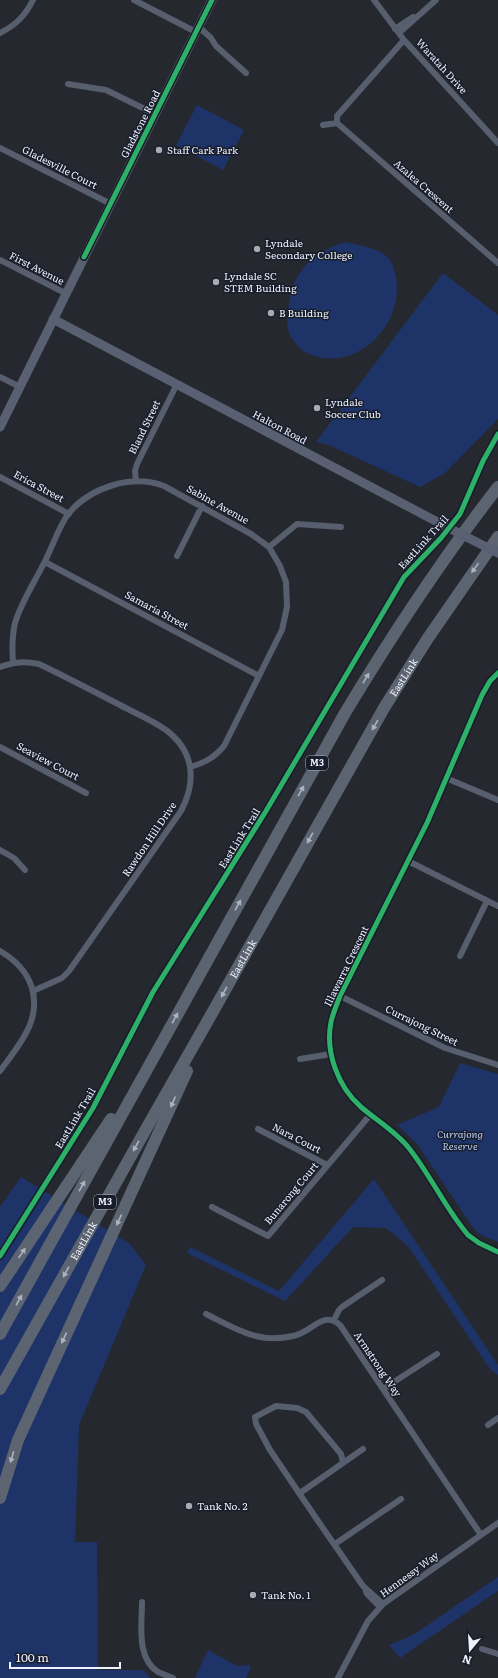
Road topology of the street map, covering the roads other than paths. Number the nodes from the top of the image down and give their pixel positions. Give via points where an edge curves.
1 (33, 0) edge
2 (134, 0) edge
3 (212, 0) edge
4 (374, 0) edge
5 (436, 0) edge
6 (197, 29) junction
7 (397, 31) junction
8 (0, 33) edge
9 (404, 40) junction
10 (246, 73) dead end
11 (68, 84) dead end
12 (155, 114) junction
13 (337, 123) junction
14 (323, 125) dead end
15 (498, 143) edge
16 (0, 148) edge
17 (111, 204) junction
18 (0, 260) edge
19 (498, 263) edge
20 (65, 293) junction
21 (53, 319) junction
22 (0, 377) edge
23 (177, 384) junction
24 (20, 387) junction
25 (0, 426) edge
26 (0, 477) edge
27 (136, 481) junction
28 (498, 487) edge
29 (202, 506) junction
30 (69, 514) junction
31 (342, 527) dead end
32 (498, 537) edge
33 (269, 547) junction
34 (498, 553) edge
35 (177, 556) dead end
36 (45, 562) junction
37 (13, 662) junction
38 (0, 667) edge
39 (498, 673) edge
40 (260, 676) junction
41 (0, 747) edge
42 (190, 767) junction
43 (446, 778) junction
44 (86, 793) dead end
45 (498, 800) edge
46 (0, 850) edge
47 (408, 860) junction
48 (25, 870) dead end
49 (487, 901) junction
50 (498, 906) edge
51 (0, 951) edge
52 (460, 956) dead end
53 (33, 991) junction
54 (340, 996) junction
55 (211, 1015) junction
56 (156, 1052) junction
57 (332, 1054) junction
58 (300, 1059) dead end
59 (498, 1065) edge
60 (0, 1071) edge
61 (370, 1115) junction
62 (258, 1129) dead end
63 (327, 1165) junction
64 (212, 1207) dead end
65 (498, 1252) edge
66 (382, 1280) dead end
67 (0, 1286) edge
68 (206, 1314) dead end
69 (334, 1320) junction
70 (0, 1334) edge
71 (437, 1354) dead end
72 (0, 1389) edge
73 (383, 1389) junction
74 (498, 1418) edge
75 (488, 1424) dead end
76 (363, 1449) dead end
77 (343, 1462) junction
78 (300, 1493) junction
79 (0, 1498) edge
80 (401, 1499) dead end
81 (498, 1523) edge
82 (481, 1534) junction
83 (335, 1544) junction
84 (142, 1602) dead end
85 (382, 1606) junction
86 (482, 1649) dead end
87 (498, 1654) edge
88 (173, 1678) edge
89 (338, 1678) edge

1 - 8 street via 18,21
2 - 6 street
3 - 6 main road, Gladstone Road
4 - 7 street, Waratah Drive
5 - 7 street
6 - 10 street
6 - 12 main road, Gladstone Road
7 - 9 street, Waratah Drive
9 - 13 street via 337,116
9 - 15 street, Waratah Drive
11 - 12 street via 106,90
12 - 17 main road, Gladstone Road
13 - 14 street
13 - 19 street, Azalea Crescent
16 - 17 street, Gladesville Court
17 - 20 main road, Gladstone Road
18 - 20 street, First Avenue
20 - 21 main road, Gladstone Road
21 - 23 main road, Halton Road
21 - 24 main road, Gladstone Road
22 - 24 street
23 - 27 street, Bland Street via 137,464
23 - 34 main road, Halton Road, bridge
24 - 25 main road, Gladstone Road
26 - 30 street, Erica Street
27 - 29 street, Sabine Avenue via 158,484
27 - 30 street, Sabine Avenue via 110,486 88,497
56 -> 28 highway, M3 via 367,676 431,579
29 - 33 street, Sabine Avenue
29 - 35 street
30 - 36 street, Sabine Avenue
31 - 33 street via 297,524
32 -> 55 highway, EastLink / M3 via 388,701
33 - 40 street, Sabine Avenue via 286,582 287,607 282,630
36 - 37 street, Sabine Avenue via 15,622
36 - 40 street, Samaria Street
37 - 38 street, Rawdon Hill Drive
37 - 42 street, Rawdon Hill Drive via 39,664 165,730 182,748
39 - 43 street, Illawarra Crescent via 482,695
40 - 42 street, Sabine Avenue via 224,746 214,757
41 - 44 street, Seaview Court
42 - 53 street, Rawdon Hill Drive via 190,791 181,811 69,971 62,978
43 - 45 street
43 - 47 street, Illawarra Crescent
46 - 48 street via 14,858
47 - 49 street
47 - 54 street, Illawarra Crescent
49 - 50 street
49 - 52 street
51 - 53 street via 17,963
53 - 60 street via 33,1016 26,1035
54 - 57 street, Illawarra Crescent via 331,1022
54 - 59 street, Currajong Street via 445,1048
55 -> 72 highway, EastLink / M3
55 -> 79 highway via 18,1440
67 -> 56 highway
70 -> 56 highway, M3
57 - 58 street
57 - 61 street, Illawarra Crescent via 336,1071 346,1090
61 - 63 street, Bunarong Court
61 - 65 street, Illawarra Crescent via 408,1147 468,1235
62 - 63 street, Nara Court
63 - 64 street, Bunarong Court via 268,1236
66 - 69 street via 342,1307
68 - 69 street via 246,1334 268,1339 296,1336 324,1319
69 - 73 street, Armstrong Way
71 - 73 street
73 - 82 street, Armstrong Way
74 - 75 street
76 - 77 street
77 - 78 street
77 - 78 street via 341,1454 306,1412 297,1408 276,1406 258,1414 255,1417 256,1424 262,1437
78 - 83 street
80 - 83 street
81 - 82 street, Hennessy Way
82 - 85 street, Hennessy Way
83 - 85 street via 367,1594
84 - 88 street via 144,1654 158,1672
85 - 89 street, Hennessy Way via 368,1621
86 - 87 street

